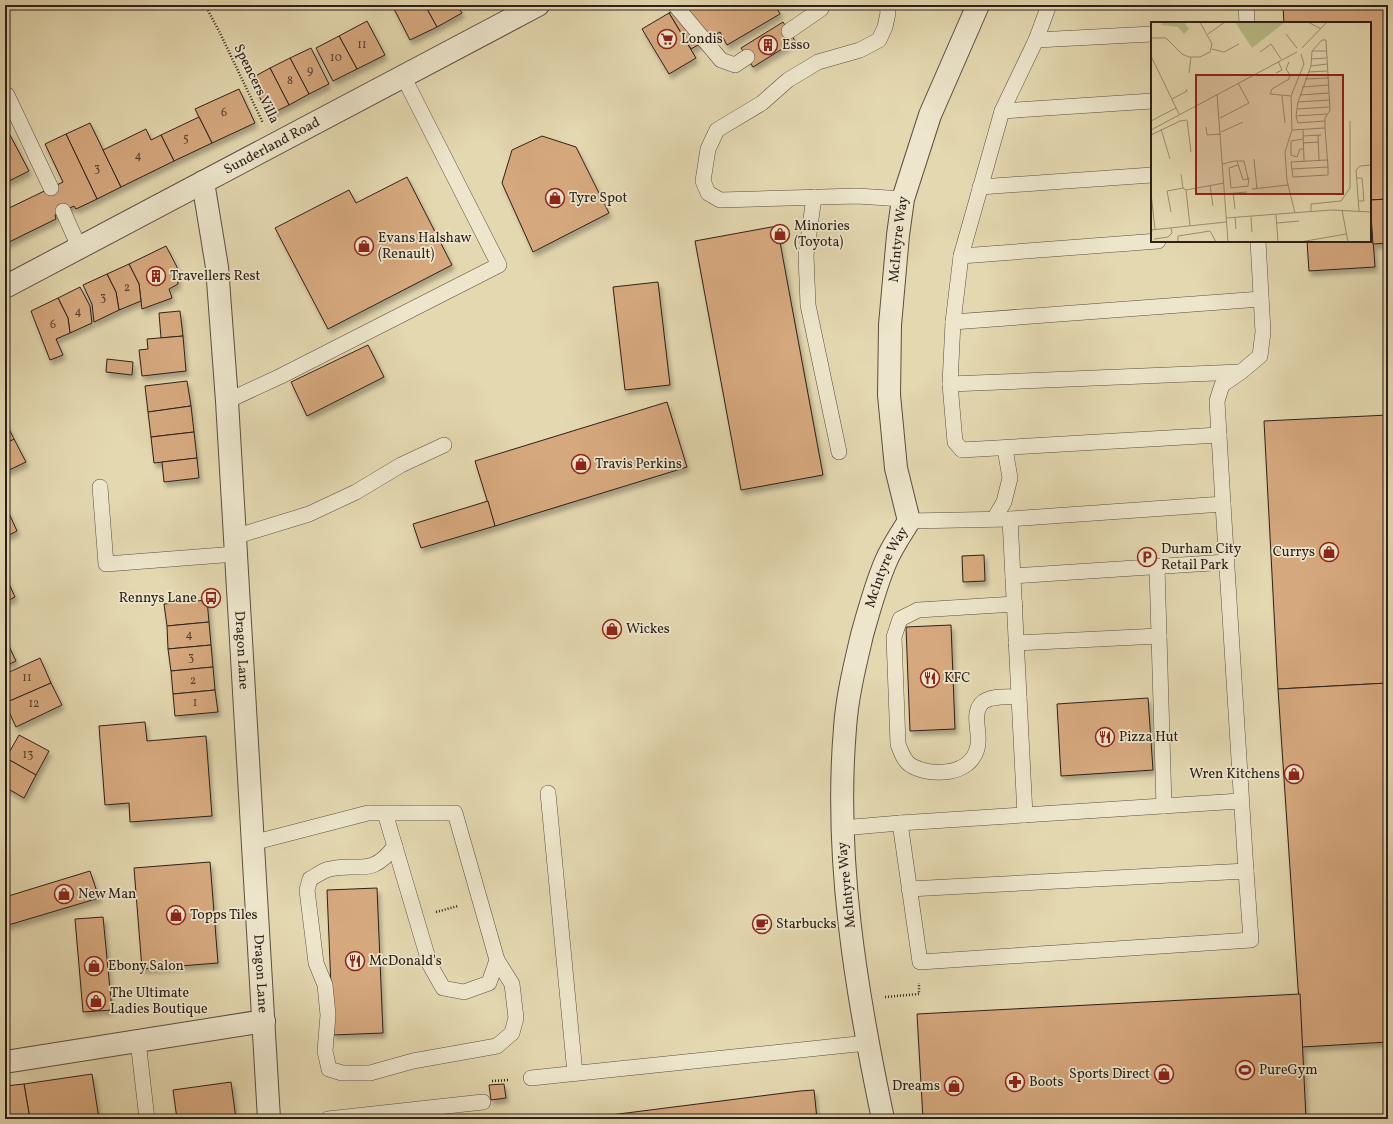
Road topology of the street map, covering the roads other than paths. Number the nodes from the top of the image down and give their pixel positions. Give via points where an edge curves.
1 (538, 5) edge
2 (675, 5) edge
3 (821, 5) edge
4 (887, 5) edge
5 (978, 5) edge
6 (1049, 5) edge
7 (1246, 5) edge
8 (1247, 22) edge
9 (788, 30) dead end
10 (1151, 34) edge
11 (1036, 40) junction
12 (747, 57) dead end
13 (403, 76) junction
14 (7, 95) dead end
15 (1151, 101) edge
16 (1002, 111) junction
17 (1151, 175) edge
18 (203, 182) junction
19 (980, 187) junction
20 (51, 188) dead end
21 (814, 196) junction
22 (904, 199) junction
23 (63, 211) dead end
24 (1151, 242) edge
25 (1258, 242) edge
26 (79, 247) junction
27 (961, 256) junction
28 (5, 286) edge
29 (1261, 299) junction
30 (953, 322) junction
31 (1241, 372) junction
32 (950, 384) junction
33 (227, 401) junction
34 (1219, 435) junction
35 (444, 445) dead end
36 (1005, 449) junction
37 (839, 452) dead end
38 (100, 487) dead end
39 (1223, 504) junction
40 (994, 519) junction
41 (1010, 519) junction
42 (908, 521) junction
43 (235, 546) junction
44 (1227, 562) junction
45 (1157, 566) junction
46 (1013, 576) junction
47 (1015, 604) junction
48 (1159, 636) junction
49 (1016, 643) junction
50 (1019, 697) junction
51 (548, 793) dead end
52 (1240, 801) junction
53 (1164, 806) junction
54 (385, 813) junction
55 (1025, 815) junction
56 (900, 823) junction
57 (842, 828) junction
58 (252, 843) junction
59 (395, 846) junction
60 (1246, 871) junction
61 (909, 889) junction
62 (497, 960) junction
63 (264, 1021) junction
64 (138, 1040) junction
65 (867, 1043) junction
66 (5, 1062) edge
67 (575, 1073) junction
68 (531, 1078) road end
69 (483, 1102) road end
70 (354, 1118) edge
71 (147, 1119) edge
72 (269, 1119) edge
73 (328, 1119) edge
74 (883, 1119) edge

1 - 13 street, Sunderland Road
2 - 12 lane via 721,60 735,65
3 - 9 lane via 821,9
4 - 21 lane via 885,27 879,40 860,50 818,62 788,80 762,103 717,130 708,149 703,181 708,193 720,200
5 - 22 street, McIntyre Way via 930,115
6 - 11 lane
7 - 8 lane
10 - 11 lane
11 - 16 lane
13 - 18 street, Sunderland Road
13 - 33 lane via 498,265 288,373
14 - 20 lane
15 - 16 lane
16 - 19 lane
17 - 19 lane
18 - 26 street, Sunderland Road
18 - 33 street, Dragon Lane via 217,267
19 - 27 lane
21 - 22 lane
21 - 37 lane via 806,255 808,305
22 - 42 street, McIntyre Way via 890,325 889,395 896,468
23 - 26 lane
24 - 27 lane
25 - 29 lane
26 - 28 street, Sunderland Road
27 - 30 lane
29 - 30 lane
29 - 31 lane via 1263,332 1260,356
30 - 32 lane
31 - 32 lane
31 - 34 lane via 1222,385 1217,401
32 - 36 lane via 954,442 962,450
33 - 43 street, Dragon Lane
34 - 36 lane
34 - 39 lane
35 - 43 lane via 401,465 356,492
36 - 40 lane via 1010,478 1004,502
38 - 43 lane via 106,564
39 - 41 lane
39 - 44 lane
40 - 41 lane
40 - 42 lane
41 - 46 lane
42 - 57 street, McIntyre Way via 886,561 868,613 852,674 845,728
43 - 58 street, Dragon Lane
44 - 45 lane
44 - 52 lane
45 - 46 lane
45 - 48 lane
46 - 47 lane
47 - 49 lane
47 - 50 lane via 918,610 900,619 894,637 898,744 904,758 912,766 930,772 959,770 972,759 978,748 978,708 983,702 995,698
48 - 49 lane
48 - 53 lane
49 - 50 lane
50 - 55 lane
51 - 67 lane
52 - 53 lane
52 - 60 lane
53 - 55 lane
54 - 58 lane via 368,813
54 - 59 lane
54 - 62 lane via 456,814
55 - 56 lane
56 - 57 lane
56 - 61 lane
57 - 65 street, McIntyre Way via 845,876
58 - 63 street, Dragon Lane
59 - 62 lane via 430,965 443,988 464,992 489,983
59 - 62 lane via 379,862 367,868 329,869 310,879 307,890 316,963 324,985 328,1015 324,1051 329,1069 342,1073 370,1073 413,1061 497,1046 512,1033 516,1018 512,984
60 - 61 lane
60 - 61 lane via 1251,940 920,962
63 - 64 street
63 - 72 street, Dragon Lane
64 - 66 street
64 - 71 lane
65 - 67 lane
65 - 74 street, McIntyre Way
67 - 68 lane
69 - 70 lane
70 - 73 lane

